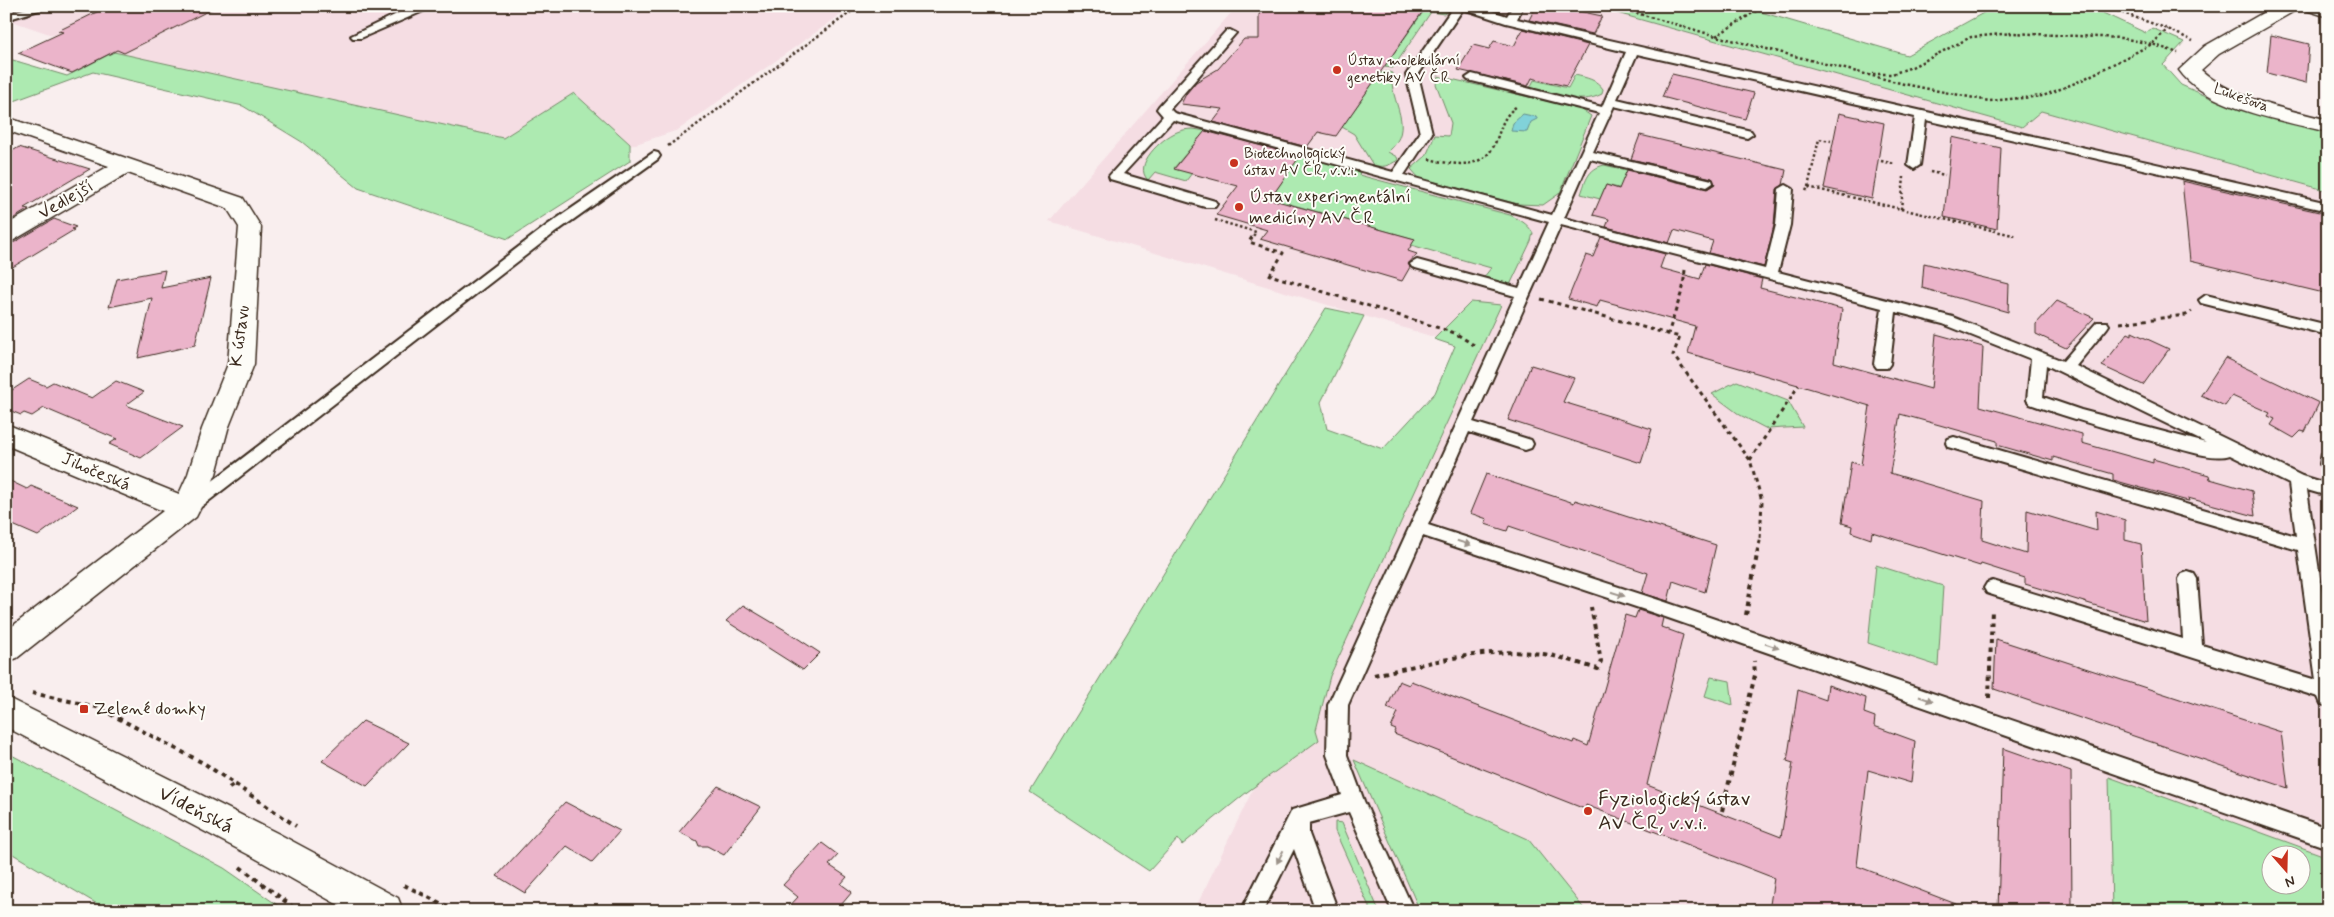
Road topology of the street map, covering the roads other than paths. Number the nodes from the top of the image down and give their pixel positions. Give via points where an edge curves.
1 (47, 6) edge
2 (430, 6) edge
3 (1460, 6) edge
4 (1465, 6) edge
5 (2289, 6) edge
6 (2313, 6) edge
7 (1518, 7) edge
8 (2328, 12) edge
9 (6, 17) edge
10 (1510, 21) junction
11 (1230, 33) dead end
12 (357, 36) dead end
13 (1633, 50) junction
14 (1472, 78) dead end
15 (1607, 106) junction
16 (1921, 115) junction
17 (1170, 116) junction
18 (6, 123) edge
19 (2328, 126) edge
20 (1746, 134) dead end
21 (1586, 154) junction
22 (654, 156) road end
23 (126, 165) junction
24 (1918, 167) road end
25 (1396, 177) junction
26 (1707, 183) dead end
27 (1786, 189) dead end
28 (1210, 204) road end
29 (2328, 207) edge
30 (1556, 220) junction
31 (6, 234) edge
32 (1416, 264) dead end
33 (1770, 274) junction
34 (1524, 294) junction
35 (2206, 300) dead end
36 (1890, 305) junction
37 (2102, 325) road end
38 (2328, 330) edge
39 (2039, 356) junction
40 (1882, 364) dead end
41 (2065, 369) junction
42 (1464, 425) junction
43 (6, 434) edge
44 (1954, 443) dead end
45 (1525, 444) dead end
46 (2240, 453) junction
47 (2328, 458) edge
48 (2328, 464) edge
49 (2297, 481) junction
50 (2328, 490) edge
51 (186, 509) junction
52 (1418, 528) junction
53 (2306, 546) junction
54 (2188, 579) dead end
55 (1993, 588) dead end
56 (2323, 630) edge
57 (6, 649) edge
58 (2193, 651) junction
59 (2327, 695) edge
60 (14, 701) edge
61 (1354, 801) junction
62 (1299, 817) junction
63 (2328, 838) edge
64 (385, 911) edge
65 (1252, 911) edge
66 (1327, 911) edge
67 (1403, 911) edge

1 - 9 lane
2 - 12 lane
3 - 25 lane via 1412,75 1426,133
4 - 10 lane
5 - 19 street, Lukešova via 2205,55 2188,70 2201,83 2235,99
6 - 8 street
7 - 10 lane
10 - 13 lane
11 - 17 lane via 1163,108
13 - 15 lane
13 - 16 lane
14 - 15 lane
15 - 20 lane
15 - 21 lane
16 - 24 lane
16 - 29 lane
17 - 25 lane
17 - 28 lane via 1115,176
18 - 23 street, K ústavu
21 - 26 lane
21 - 30 lane
22 - 51 lane via 551,229
23 - 31 street, Vedlejší
23 - 51 street, K ústavu via 235,203 250,227 241,364 214,429 202,474
25 - 30 lane
27 - 33 lane via 1783,225
30 - 33 lane
30 - 34 lane
32 - 34 lane
33 - 36 lane
34 - 42 lane
35 - 38 lane
36 - 39 lane via 1948,320
36 - 40 lane
37 - 41 lane
39 - 41 lane
39 - 46 lane via 2035,400 2077,415 2201,448
41 - 46 lane
42 - 45 lane
42 - 52 lane
43 - 51 street, Jihočeská
44 - 53 lane
46 - 49 lane
47 - 48 lane
49 - 50 lane
49 - 53 lane
51 - 57 street, K ústavu
52 - 61 lane via 1338,705 1337,755
52 -> 63 lane via 1746,637
53 - 56 lane
54 - 58 lane
55 - 58 lane
56 - 59 lane
58 - 59 lane
60 - 64 street, Vídeňská
61 - 62 lane
61 - 67 lane
62 -> 65 lane
62 - 66 lane via 1299,834

